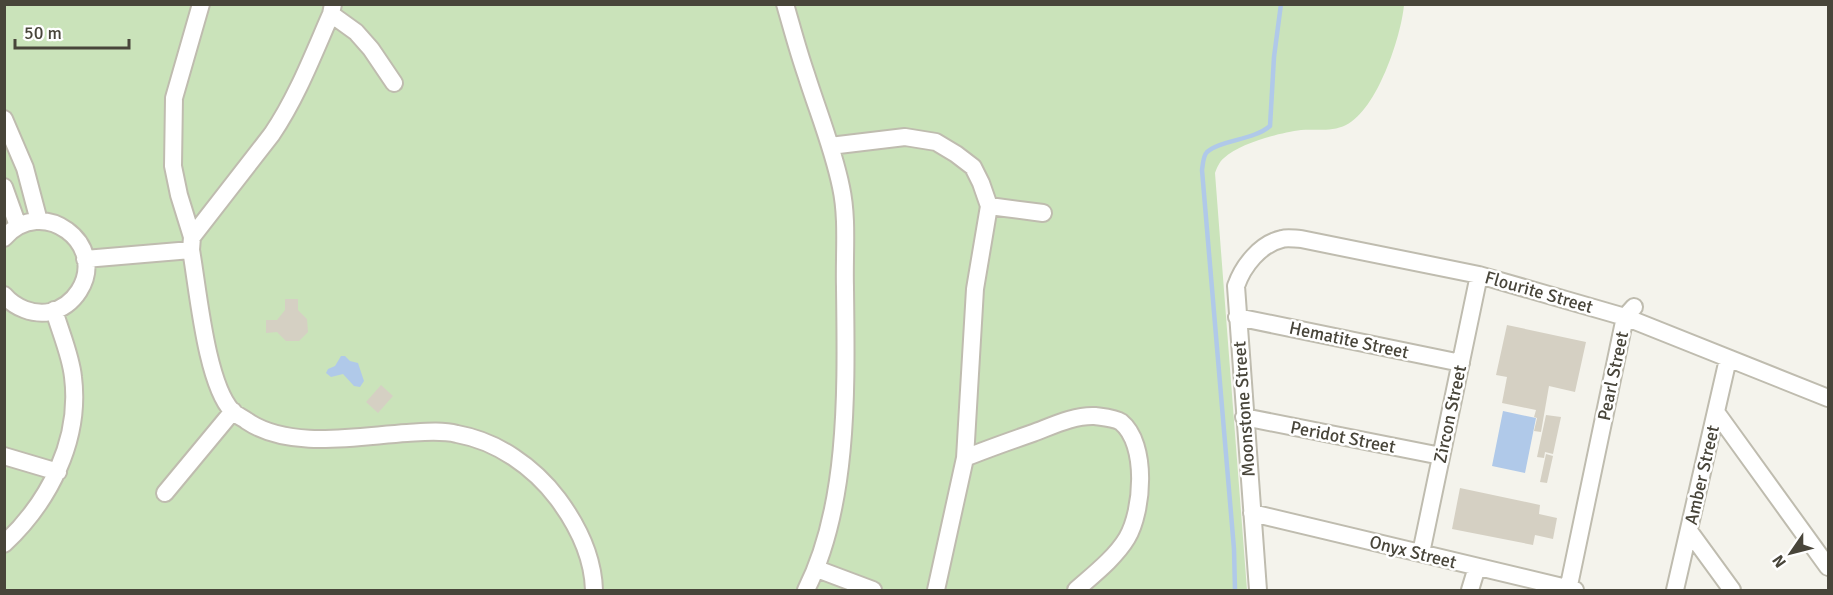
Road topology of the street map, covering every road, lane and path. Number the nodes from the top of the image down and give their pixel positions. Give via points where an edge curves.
1 (201, 4) edge
2 (785, 4) edge
3 (332, 9) edge
4 (394, 83) dead end
5 (4, 118) edge
6 (830, 146) junction
7 (4, 187) edge
8 (989, 206) junction
9 (1043, 213) dead end
10 (39, 221) junction
11 (18, 226) junction
12 (4, 238) edge
13 (1273, 242) joint
14 (192, 244) junction
15 (85, 259) junction
16 (1479, 275) junction
17 (4, 295) edge
18 (54, 310) junction
19 (1237, 317) junction
20 (1630, 319) junction
21 (1728, 359) junction
22 (1461, 363) junction
23 (1828, 398) edge
24 (233, 411) junction
25 (1716, 412) junction
26 (1244, 417) junction
27 (4, 456) edge
28 (1442, 456) junction
29 (964, 458) junction
30 (58, 472) junction
31 (165, 493) dead end
32 (1252, 513) junction
33 (1689, 531) junction
34 (4, 544) edge
35 (1421, 553) junction
36 (1477, 567) junction
37 (1828, 567) edge
38 (817, 569) junction
39 (1572, 590) edge
40 (594, 591) edge
41 (806, 591) edge
42 (873, 591) edge
43 (936, 591) edge
44 (1076, 591) edge
45 (1258, 591) edge
46 (1470, 591) edge
47 (1675, 591) edge
48 (1732, 591) edge

1 - 14 street via 174,98 173,166
2 - 6 street
3 - 4 street via 356,32
3 - 14 street via 284,116
5 - 10 street via 26,168
6 - 8 street via 905,138 936,142 973,167
6 - 38 street via 842,189 844,220 844,432 826,541
7 - 11 street
8 - 9 street
8 - 29 street via 975,289
10 - 11 street
10 - 15 street via 69,231
11 - 12 street
13 - 16 street, Flourite Street via 1301,239
13 - 19 street, Moonstone Street via 1240,273 1236,286
14 - 15 street
14 - 24 street via 209,357 221,394
15 - 18 street via 82,286 71,301
16 - 20 street, Flourite Street
16 - 22 street, Zircon Street
17 - 18 street via 25,310
18 - 30 street via 73,376 74,409 70,438
19 - 22 street, Hematite Street
19 - 26 street, Moonstone Street
20 - 21 street, Flourite Street
20 - 39 street, Pearl Street
21 - 23 street, Flourite Street
21 - 25 street, Amber Street
22 - 28 street, Zircon Street
24 - 31 street
24 - 40 street via 276,435 326,439 432,432 457,434 508,453 551,490 573,521 589,555
25 - 33 street, Amber Street
25 - 37 street
26 - 28 street, Peridot Street
26 - 32 street, Moonstone Street
27 - 30 street
28 - 35 street, Zircon Street
29 - 43 street
29 - 44 street via 1065,421 1092,416 1119,420 1132,433 1139,459 1136,519 1127,539
30 - 34 street via 39,504
32 - 35 street, Onyx Street
32 - 45 street, Moonstone Street
33 - 47 street, Amber Street
33 - 48 street
35 - 36 street, Onyx Street
36 - 39 street, Onyx Street
36 - 46 street
38 - 41 street
38 - 42 street

